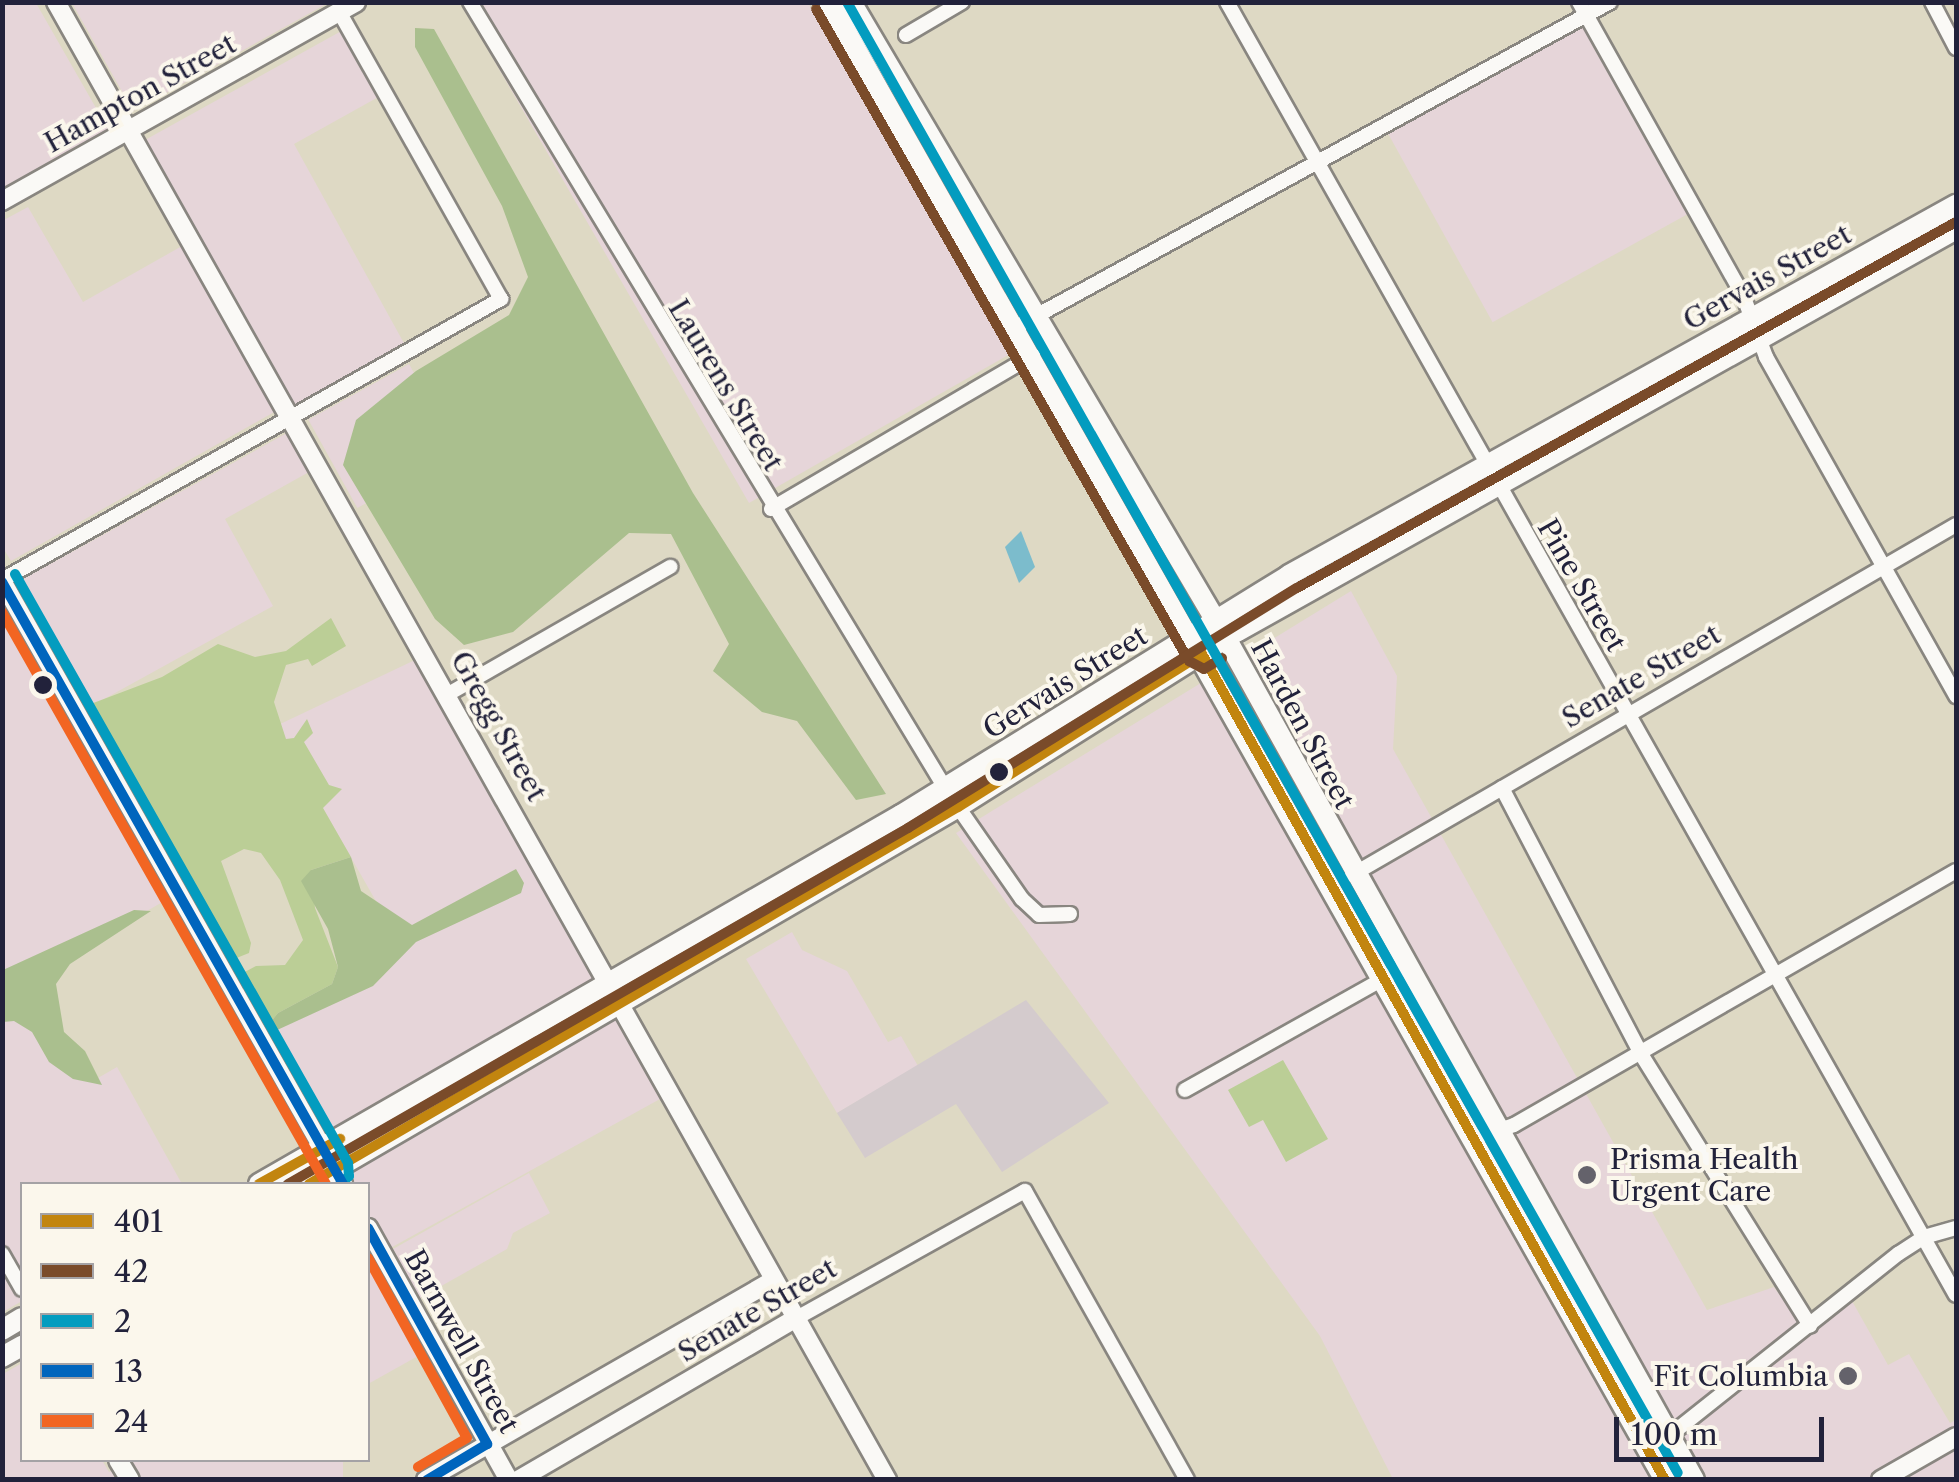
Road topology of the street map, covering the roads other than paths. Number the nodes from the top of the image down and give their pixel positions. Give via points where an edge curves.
1 (56, 2) edge
2 (356, 2) edge
3 (470, 2) edge
4 (829, 2) edge
5 (851, 2) edge
6 (962, 2) edge
7 (1227, 2) edge
8 (1610, 2) edge
9 (1932, 2) edge
10 (1583, 9) edge
11 (339, 12) junction
12 (906, 35) dead end
13 (1956, 48) edge
14 (127, 131) junction
15 (1319, 164) junction
16 (2, 201) edge
17 (1956, 205) edge
18 (1956, 229) edge
19 (1038, 315) junction
20 (1750, 316) junction
21 (1016, 327) junction
22 (1757, 338) junction
23 (1033, 355) junction
24 (290, 417) junction
25 (1489, 475) junction
26 (771, 509) junction
27 (1956, 525) edge
28 (670, 567) dead end
29 (1883, 567) junction
30 (2, 581) edge
31 (1220, 629) junction
32 (1196, 645) junction
33 (450, 693) junction
34 (1956, 696) edge
35 (1629, 714) junction
36 (945, 788) junction
37 (1502, 788) junction
38 (958, 807) junction
39 (1956, 871) edge
40 (1352, 875) junction
41 (1070, 914) dead end
42 (1404, 967) junction
43 (1382, 980) junction
44 (1775, 980) junction
45 (611, 984) junction
46 (622, 1005) junction
47 (1641, 1054) junction
48 (1185, 1090) dead end
49 (1498, 1133) junction
50 (1473, 1139) junction
51 (322, 1148) junction
52 (339, 1177) edge
53 (262, 1182) edge
54 (1956, 1228) edge
55 (370, 1232) edge
56 (1924, 1237) junction
57 (2, 1254) edge
58 (774, 1280) junction
59 (20, 1286) edge
60 (1956, 1295) edge
61 (795, 1320) junction
62 (1810, 1326) junction
63 (1669, 1436) junction
64 (1956, 1437) edge
65 (487, 1444) junction
66 (1184, 1478) edge
67 (426, 1480) edge
68 (509, 1480) edge
69 (518, 1480) edge
70 (887, 1480) edge
71 (1666, 1480) edge
72 (1694, 1480) edge
73 (1881, 1480) edge

1 - 14 street, Gregg Street
2 - 11 street, Hampton Street
3 - 26 street, Laurens Street
4 - 21 main road, Harden Street
5 - 19 main road, Harden Street
6 - 12 street
7 - 15 street, Pine Street
8 - 10 street
9 - 13 street
10 - 15 street
10 - 20 street
11 - 14 street, Hampton Street
11 - 24 street via 501,300
14 - 16 street, Hampton Street
14 - 24 street, Gregg Street
15 - 19 street
15 - 25 street, Pine Street
17 - 20 main road, Gervais Street
18 - 22 main road, Gervais Street
19 - 21 street
19 - 31 main road, Harden Street
20 - 22 street
20 - 25 main road, Gervais Street
21 - 23 main road, Harden Street
22 - 25 main road, Gervais Street
22 - 29 street
23 - 26 street
23 - 32 main road, Harden Street
24 - 30 street
24 - 33 street, Gregg Street
25 - 31 main road, Gervais Street
25 - 35 street, Pine Street
26 - 36 street, Laurens Street
27 - 29 street, Senate Street
28 - 33 street
29 - 34 street
29 - 35 street, Senate Street
30 - 51 street
31 - 32 main road, Gervais Street
31 - 40 main road, Harden Street
32 - 36 main road, Gervais Street
32 - 38 main road, Gervais Street
32 - 43 main road, Harden Street
33 - 45 street, Gregg Street
35 - 37 street, Senate Street
35 - 44 street, Pine Street
36 - 45 main road, Gervais Street
37 - 40 street, Senate Street
37 - 47 street
38 - 41 street via 1038,915
38 - 46 main road, Gervais Street
39 - 44 street
40 - 42 main road, Harden Street
42 - 43 street
42 - 49 main road, Harden Street
43 - 48 street
43 - 50 main road, Harden Street
44 - 47 street
44 - 56 street, Pine Street
45 - 46 street, Gregg Street
45 - 51 main road, Gervais Street
46 - 52 main road, Gervais Street
46 - 58 street, Gregg Street
47 - 49 street
47 - 62 street
49 - 50 street
49 - 63 main road, Harden Street
50 - 71 main road, Harden Street
51 - 52 street
51 - 53 main road, Gervais Street
54 - 56 street
55 - 65 street, Barnwell Street
56 - 60 street, Pine Street
56 - 62 street
57 - 59 street
58 - 61 street, Gregg Street
58 - 65 street, Senate Street
61 - 66 street, Senate Street via 1025,1191
61 - 69 street, Senate Street
61 - 70 street, Gregg Street
62 - 63 street
63 - 72 main road, Harden Street
64 - 73 street
65 - 67 street, Senate Street
65 - 68 street, Barnwell Street

